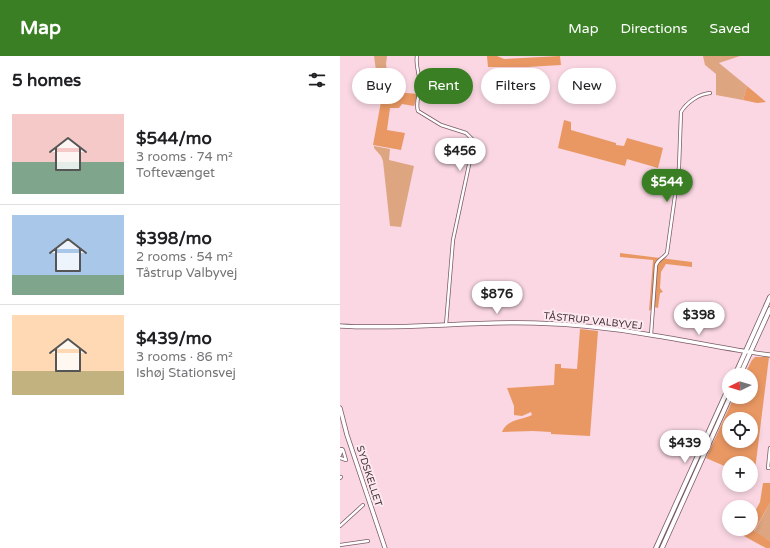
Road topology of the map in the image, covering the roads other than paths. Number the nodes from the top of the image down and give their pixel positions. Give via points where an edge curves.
1 (417, 56) edge
2 (710, 93) dead end
3 (770, 297) edge
4 (770, 309) edge
5 (446, 325) junction
6 (340, 326) edge
7 (651, 335) junction
8 (745, 352) junction
9 (750, 352) junction
10 (770, 355) edge
11 (738, 368) edge
12 (743, 368) edge
13 (722, 402) edge
14 (727, 404) edge
15 (340, 408) edge
16 (770, 448) edge
17 (341, 449) edge
18 (340, 456) edge
19 (770, 468) edge
20 (363, 505) dead end
21 (340, 526) edge
22 (368, 541) dead end
23 (340, 545) edge
24 (385, 548) edge
25 (656, 548) edge
26 (662, 548) edge

1 - 5 street via 420,83 418,111 441,125 466,134 473,140 453,240
2 - 7 street via 698,96 681,112 675,201 667,253 656,266
3 - 8 main road
4 - 9 main road
5 - 6 street, TÅSTRUP VALBYVEJ
5 - 7 street, TÅSTRUP VALBYVEJ via 532,323 585,326
7 - 8 street, TÅSTRUP VALBYVEJ
8 - 9 street, TÅSTRUP VALBYVEJ
8 - 11 main road
9 - 10 street, TÅSTRUP VALBYVEJ
9 - 12 main road
13 - 25 main road
14 - 26 main road
15 - 24 street, SYDSKELLET
16 - 19 street
17 - 18 street
17 - 18 street via 346,460
20 - 21 street
22 - 23 street

